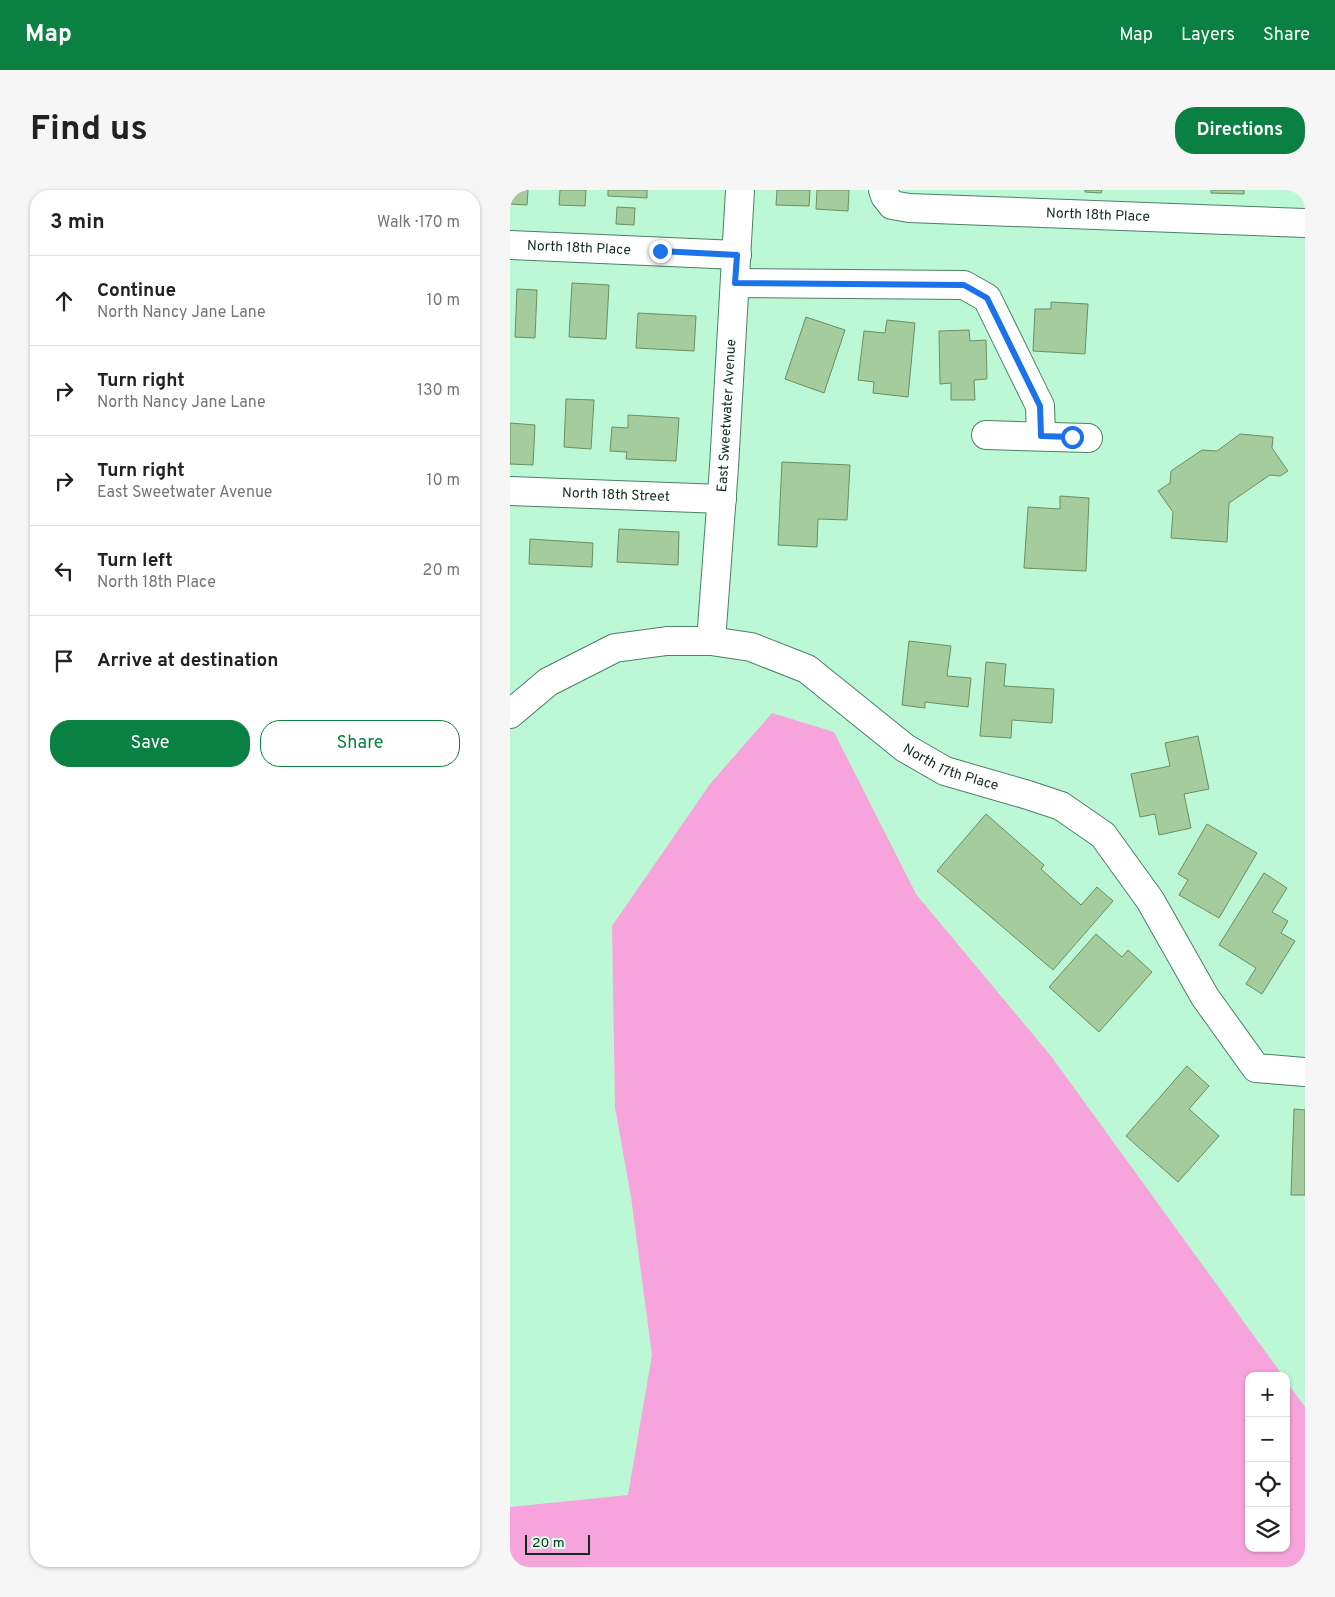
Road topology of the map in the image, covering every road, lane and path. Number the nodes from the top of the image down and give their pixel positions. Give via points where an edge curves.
1 (740, 190) edge
2 (888, 198) edge
3 (1305, 222) edge
4 (510, 245) edge
5 (737, 255) junction
6 (735, 283) junction
7 (986, 435) dead end
8 (1041, 436) junction
9 (1088, 438) dead end
10 (510, 491) edge
11 (722, 499) junction
12 (711, 641) junction
13 (510, 714) edge
14 (1305, 1072) edge

1 - 5 street, East Sweetwater Avenue
2 - 3 street, North 18th Place via 909,208
4 - 5 street, North 18th Place
5 - 6 street, East Sweetwater Avenue
6 - 8 street via 964,285 987,298 1040,406
6 - 11 street, East Sweetwater Avenue
7 - 8 street
8 - 9 street
10 - 11 street, North 18th Street
11 - 12 street, East Sweetwater Avenue
12 - 13 street, North 17th Place via 667,641 616,648 548,682
12 - 14 street, North 17th Place via 751,647 806,668 905,748 945,771 1061,806 1103,834 1150,900 1205,997 1256,1068

